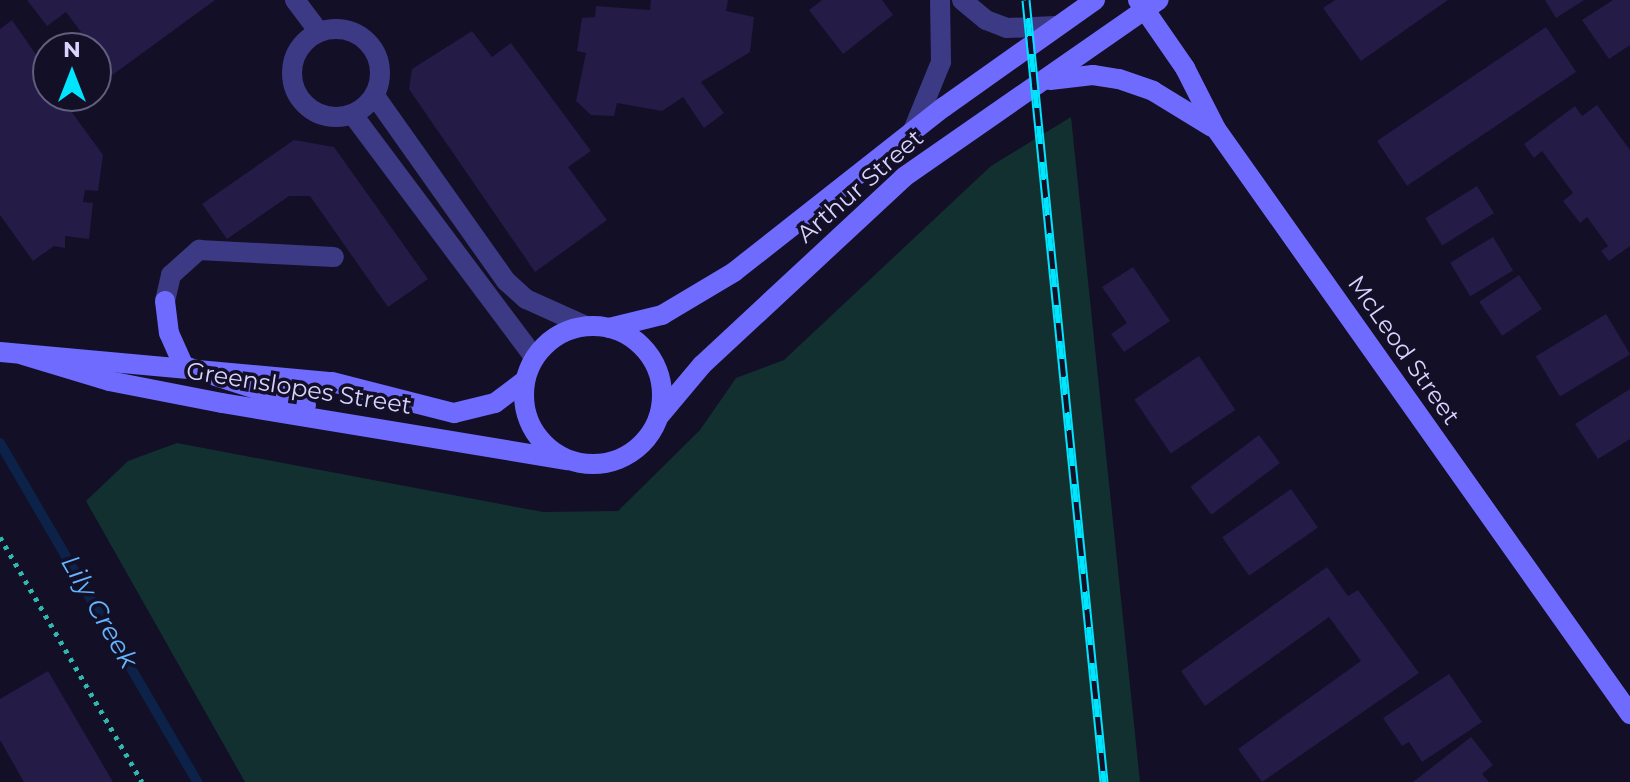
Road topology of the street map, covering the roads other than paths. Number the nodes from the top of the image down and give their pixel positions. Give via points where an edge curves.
1 (295, 0) edge
2 (940, 0) edge
3 (962, 0) edge
4 (1095, 0) edge
5 (1148, 3) edge
6 (1056, 26) junction
7 (319, 32) junction
8 (1042, 81) junction
9 (375, 96) junction
10 (353, 115) junction
11 (1216, 129) junction
12 (912, 133) junction
13 (334, 257) dead end
14 (586, 326) junction
15 (609, 328) junction
16 (0, 352) edge
17 (23, 355) junction
18 (534, 357) junction
19 (184, 366) junction
20 (524, 381) junction
21 (660, 415) junction
22 (391, 429) junction
23 (568, 460) junction
24 (1630, 714) edge

1 - 7 street
2 - 12 street via 941,62
3 - 6 street via 986,20 1007,28
4 - 6 street, Arthur Street
5 - 8 street, Arthur Street
5 - 11 street, McLeod Street
6 - 12 street, Arthur Street
7 - 9 street via 346,30 370,44 381,69
7 - 10 street via 296,53 293,82 309,108 338,117
8 - 11 street via 1070,75 1119,79 1153,91
8 - 21 street, Arthur Street via 882,196 702,365
9 - 10 street
9 - 14 street via 506,281 526,299
10 - 18 street
11 - 24 street, McLeod Street
12 - 15 street, Arthur Street via 704,292 662,315
13 - 19 street via 199,250 171,275 165,301 169,333
14 - 15 street
14 - 18 street via 557,335
15 - 21 street via 647,351 659,371
16 - 17 street, Greenslopes Street
17 - 19 street, Greenslopes Street
17 - 22 street, Greenslopes Street via 109,381
18 - 20 street
19 - 20 street, Greenslopes Street via 332,382 454,413 495,403
19 - 22 street
20 - 23 street via 525,410 537,437
21 - 23 street via 650,436 623,457 591,464
22 - 23 street, Greenslopes Street

